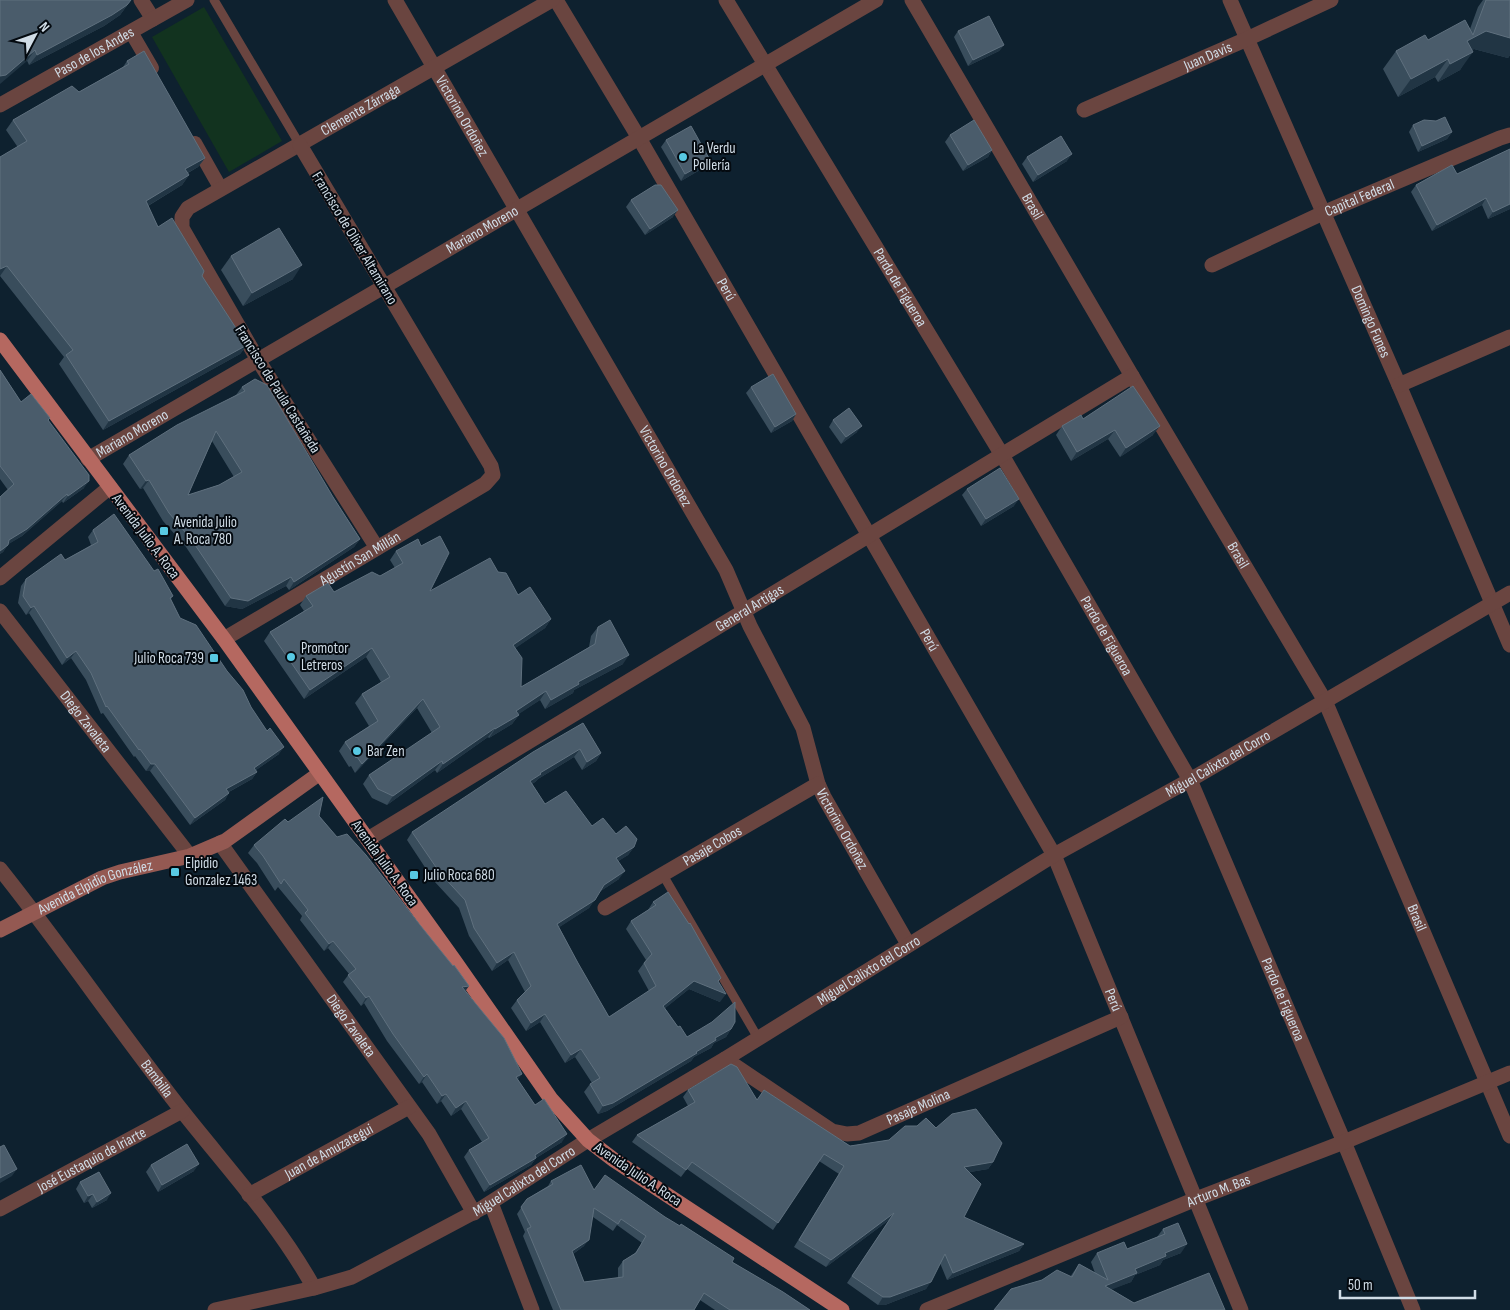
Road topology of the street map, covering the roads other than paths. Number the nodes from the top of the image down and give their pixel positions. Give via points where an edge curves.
1 (141, 0) edge
2 (187, 0) edge
3 (214, 0) edge
4 (395, 0) edge
5 (554, 0) edge
6 (726, 0) edge
7 (876, 0) edge
8 (912, 0) edge
9 (1230, 0) edge
10 (1331, 0) edge
11 (153, 19) junction
12 (131, 32) junction
13 (1248, 39) junction
14 (765, 64) junction
15 (435, 68) junction
16 (159, 82) edge
17 (0, 105) edge
18 (1084, 110) dead end
19 (188, 131) edge
20 (1510, 136) edge
21 (639, 138) junction
22 (300, 145) junction
23 (221, 189) junction
24 (517, 209) junction
25 (1323, 213) junction
26 (182, 228) joint
27 (1212, 265) dead end
28 (384, 287) junction
29 (1510, 337) edge
30 (0, 340) edge
31 (258, 360) junction
32 (1132, 376) junction
33 (1399, 385) junction
34 (1002, 455) junction
35 (88, 459) junction
36 (493, 476) joint
37 (110, 487) junction
38 (869, 536) junction
39 (376, 548) junction
40 (0, 578) edge
41 (1510, 593) edge
42 (1492, 603) junction
43 (745, 609) junction
44 (0, 611) edge
45 (224, 640) junction
46 (1510, 645) edge
47 (1325, 701) junction
48 (320, 773) junction
49 (1190, 780) junction
50 (818, 784) junction
51 (368, 839) junction
52 (220, 843) junction
53 (1054, 855) junction
54 (190, 856) junction
55 (0, 869) edge
56 (662, 875) junction
57 (605, 908) dead end
58 (34, 912) junction
59 (0, 930) edge
60 (908, 944) junction
61 (1121, 1017) junction
62 (758, 1038) junction
63 (726, 1059) junction
64 (1510, 1072) edge
65 (1487, 1082) junction
66 (409, 1107) junction
67 (182, 1111) junction
68 (1510, 1136) edge
69 (588, 1140) junction
70 (1344, 1142) junction
71 (249, 1195) junction
72 (1196, 1199) junction
73 (491, 1203) junction
74 (0, 1209) edge
75 (474, 1213) junction
76 (314, 1288) junction
77 (215, 1310) edge
78 (532, 1310) edge
79 (842, 1310) edge
80 (927, 1310) edge
81 (1242, 1310) edge
82 (1413, 1310) edge

1 - 11 street
2 - 11 street, Paso de los Andes
3 - 22 lane, Francisco de Oliver Altamirano
4 - 15 street, Victorino Ordoñez
5 - 15 street, Clemente Zárraga
5 - 21 street, Perú
6 - 14 street, Pardo de Figueroa
7 - 14 street, Mariano Moreno
8 - 32 street, Brasil
9 - 13 street, Domingo Funes
10 - 13 street, Juan Davis
11 - 12 street, Paso de los Andes
12 - 16 street
12 - 17 street, Paso de los Andes
13 - 18 street, Juan Davis
13 - 25 street, Domingo Funes
14 - 21 street, Mariano Moreno
14 - 34 street, Pardo de Figueroa
15 - 22 street, Clemente Zárraga
15 - 24 street, Victorino Ordoñez
19 - 23 street
20 - 25 street, Capital Federal
21 - 24 street, Mariano Moreno
21 - 38 street, Perú
22 - 23 street, Clemente Zárraga
22 - 28 street, Francisco de Oliver Altamirano
23 - 26 street, Clemente Zárraga via 188,208 182,217
24 - 28 street, Mariano Moreno
24 - 43 street, Victorino Ordoñez via 726,570
25 - 27 street, Capital Federal
25 - 33 street, Domingo Funes
26 - 31 street, Francisco de Paula Castañeda
28 - 31 street, Mariano Moreno
28 - 36 street, Francisco de Oliver Altamirano via 491,466
29 - 33 street
30 - 35 main road, Avenida Julio A. Roca
31 - 35 street, Mariano Moreno
31 - 39 street, Francisco de Paula Castañeda
32 - 34 street, General Artigas
32 - 47 street, Brasil
33 - 42 street, Domingo Funes
34 - 38 street, General Artigas
34 - 49 street, Pardo de Figueroa
35 - 37 main road, Avenida Julio A. Roca
36 - 39 street, Agustín San Millán via 486,484
37 - 40 street
37 - 45 main road, Avenida Julio A. Roca
38 - 43 street, General Artigas
38 - 53 street, Perú
39 - 45 street, Agustín San Millán
41 - 42 street, Miguel Calixto del Corro
42 - 46 street, Domingo Funes
42 - 47 street, Miguel Calixto del Corro
43 - 50 street, Victorino Ordoñez via 750,626 803,728
43 - 51 street, General Artigas
44 - 54 street, Diego Zavaleta
45 - 48 main road, Avenida Julio A. Roca
47 - 49 street, Miguel Calixto del Corro
47 - 65 street, Brasil
48 - 51 main road, Avenida Julio A. Roca
48 - 52 main road, Avenida Elpidio González
49 - 53 street, Miguel Calixto del Corro
49 - 70 street, Pardo de Figueroa
50 - 56 street, Pasaje Cobos
50 - 60 street, Victorino Ordoñez
51 - 69 main road, Avenida Julio A. Roca via 550,1098
52 - 54 main road, Avenida Elpidio González
52 - 66 street, Diego Zavaleta
53 - 60 street, Miguel Calixto del Corro
53 - 61 street, Perú
54 - 58 main road, Avenida Elpidio González via 102,878
55 - 58 street, Bambilla
56 - 57 street, Pasaje Cobos
56 - 62 lane
58 - 59 main road, Avenida Elpidio González
58 - 67 street, Bambilla
60 - 62 street, Miguel Calixto del Corro
61 - 63 street, Pasaje Molina via 859,1132 847,1134 832,1131
61 - 72 street, Perú
62 - 63 street, Miguel Calixto del Corro
63 - 69 street, Miguel Calixto del Corro
64 - 65 street, Arturo M. Bas
65 - 68 street, Brasil
65 - 70 street, Arturo M. Bas
66 - 71 street, Juan de Amuzategui
66 - 75 street, Diego Zavaleta via 429,1134
67 - 71 street, Bambilla
67 - 74 street, José Eustaquio de Iriarte
69 - 73 street, Miguel Calixto del Corro
69 - 79 main road, Avenida Julio A. Roca
70 - 72 street, Arturo M. Bas
70 - 82 street, Pardo de Figueroa
71 - 76 street, Bambilla via 298,1259
72 - 80 street, Arturo M. Bas
72 - 81 street, Perú
73 - 75 street, Miguel Calixto del Corro
73 - 78 street
75 - 76 street, Miguel Calixto del Corro via 352,1277
76 - 77 street, Miguel Calixto del Corro

